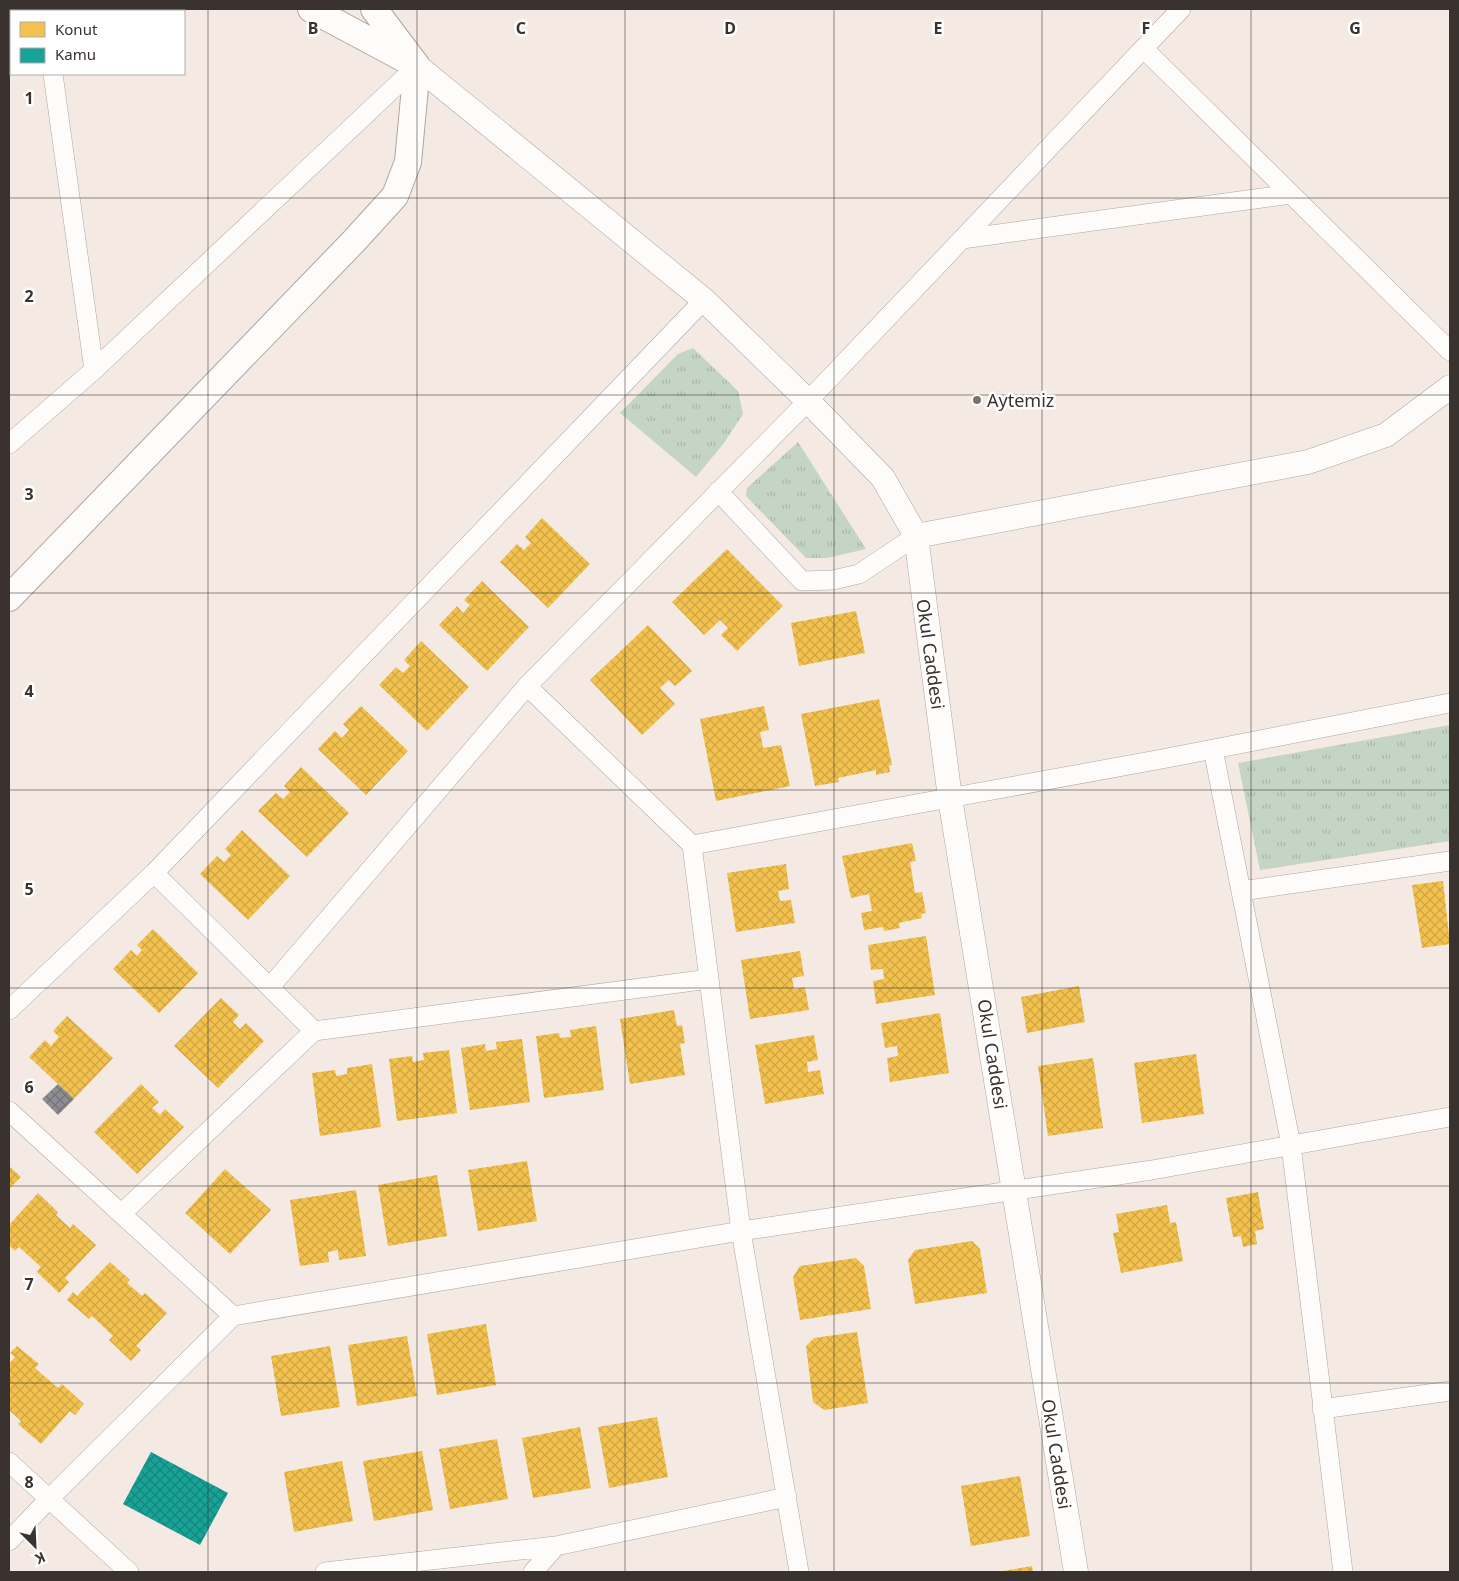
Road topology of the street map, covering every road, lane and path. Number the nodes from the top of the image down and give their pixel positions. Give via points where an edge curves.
1 (311, 9) edge
2 (374, 9) edge
3 (1181, 9) edge
4 (1144, 48) junction
5 (417, 66) junction
6 (54, 75) edge
7 (1291, 194) junction
8 (962, 239) junction
9 (704, 300) junction
10 (1450, 351) edge
11 (94, 370) junction
12 (1450, 387) edge
13 (808, 401) junction
14 (9, 444) edge
15 (718, 491) junction
16 (916, 536) junction
17 (9, 598) edge
18 (527, 686) junction
19 (1450, 703) edge
20 (1213, 749) junction
21 (950, 798) junction
22 (692, 845) junction
23 (1450, 861) edge
24 (154, 873) junction
25 (1241, 891) junction
26 (709, 979) junction
27 (270, 986) junction
28 (9, 1010) edge
29 (314, 1031) junction
30 (9, 1111) edge
31 (1450, 1117) edge
32 (1291, 1145) junction
33 (1015, 1191) junction
34 (121, 1214) junction
35 (741, 1231) junction
36 (233, 1316) junction
37 (1450, 1391) edge
38 (1322, 1409) junction
39 (9, 1462) edge
40 (787, 1497) junction
41 (49, 1499) junction
42 (9, 1541) edge
43 (556, 1546) junction
44 (129, 1572) edge
45 (325, 1572) edge
46 (533, 1572) edge
47 (800, 1572) edge
48 (1076, 1572) edge
49 (1343, 1572) edge

1 - 5 main road
2 - 5 main road
3 - 4 street
4 - 7 street
4 - 8 street
5 - 9 street
5 - 11 street
5 - 17 main road via 408,162 395,196
6 - 11 street
7 - 8 street
7 - 10 street
8 - 13 street
9 - 13 street
9 - 24 street
11 - 14 street
12 - 16 street via 1386,435 1308,462
13 - 15 street
13 - 16 street via 883,478
15 - 16 street via 802,581 833,580 859,574
15 - 18 street
16 - 21 street, Okul Caddesi
18 - 22 street
18 - 27 street
19 - 20 street
20 - 21 street
20 - 25 street
21 - 22 street
21 - 33 street, Okul Caddesi
22 - 26 street
23 - 25 street
24 - 27 street
24 - 28 street
25 - 32 street
26 - 29 street
26 - 35 street
27 - 29 street
29 - 34 street
30 - 34 street
31 - 32 street
32 - 33 street
32 - 38 street
33 - 35 street
33 - 48 street, Okul Caddesi
34 - 36 street
35 - 36 street
35 - 40 street
36 - 41 street
37 - 38 street
38 - 49 street
39 - 41 street
40 - 43 street
40 - 47 street
41 - 42 street
41 - 44 street
43 - 45 street
43 - 46 street

